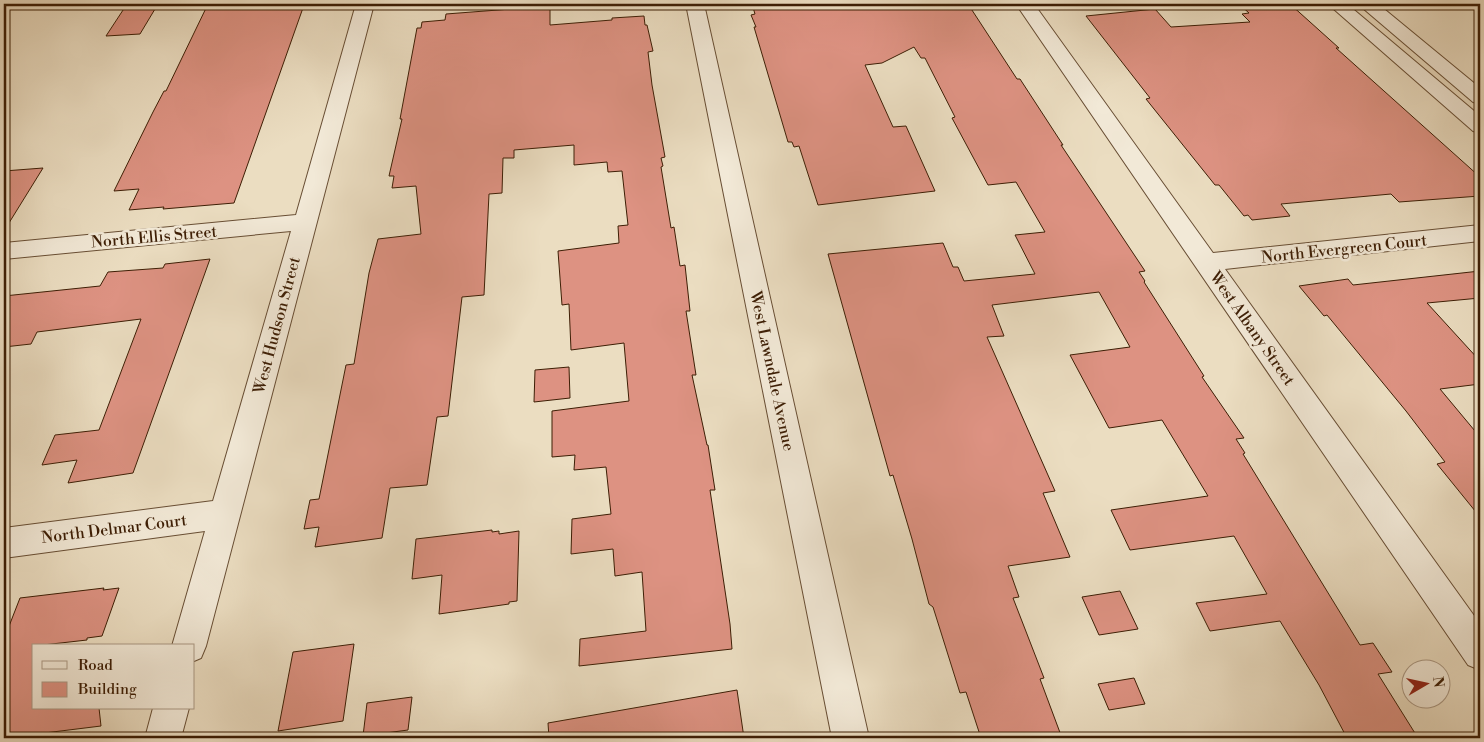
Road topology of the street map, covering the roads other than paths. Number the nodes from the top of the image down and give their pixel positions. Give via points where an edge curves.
1 (365, 4) edge
2 (695, 4) edge
3 (1024, 4) edge
4 (1337, 4) edge
5 (1367, 4) edge
6 (1480, 98) edge
7 (1480, 127) edge
8 (304, 222) junction
9 (1480, 233) edge
10 (4, 250) edge
11 (1207, 262) junction
12 (224, 514) junction
13 (4, 543) edge
14 (189, 644) edge
15 (1480, 654) edge
16 (171, 710) edge
17 (163, 738) edge
18 (851, 738) edge

1 - 8 street, West Hudson Street
2 - 18 street, West Lawndale Avenue
3 - 11 street, West Albany Street
4 - 7 street
5 - 6 street
8 - 10 street, North Ellis Street
8 - 12 street, West Hudson Street
9 - 11 street, North Evergreen Court
11 - 15 street, West Albany Street
12 - 13 street, North Delmar Court
12 - 14 street, West Hudson Street
16 - 17 street

